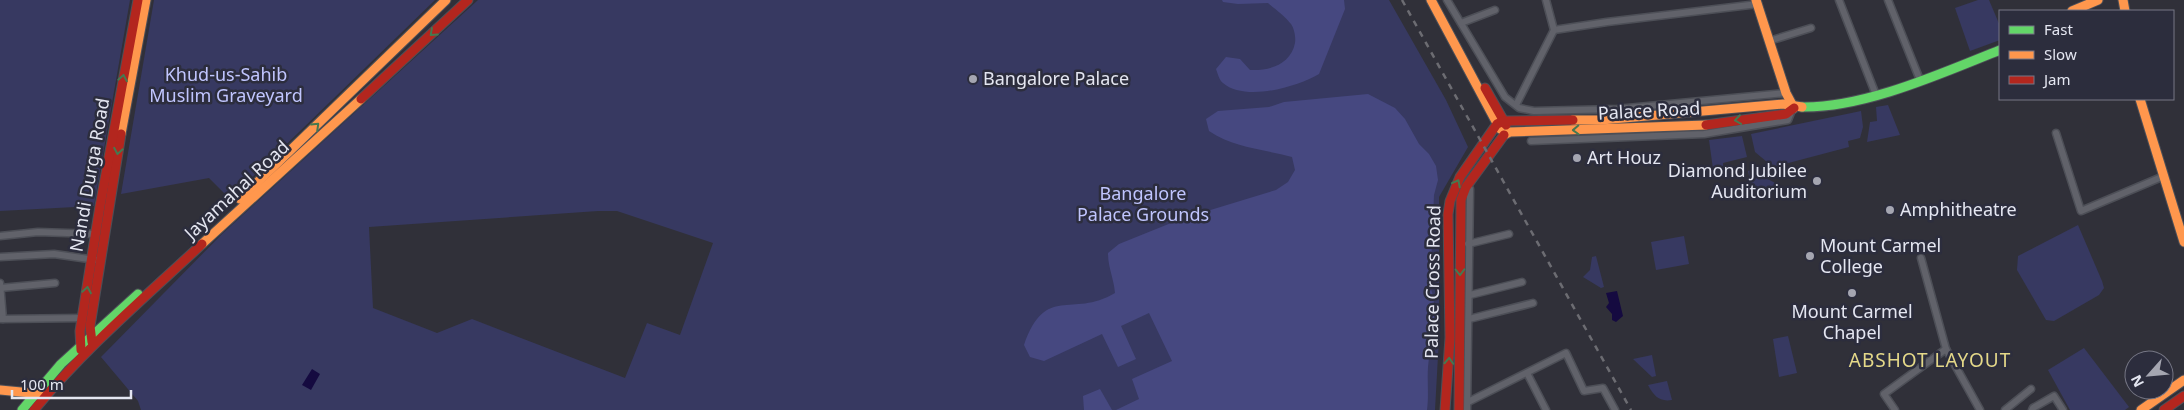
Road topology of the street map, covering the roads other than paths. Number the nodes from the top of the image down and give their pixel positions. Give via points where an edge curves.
1 (138, 0) edge
2 (146, 0) edge
3 (446, 0) edge
4 (468, 0) edge
5 (1431, 0) edge
6 (1437, 0) edge
7 (1447, 0) edge
8 (1546, 0) edge
9 (1839, 0) edge
10 (1888, 0) edge
11 (2098, 0) edge
12 (2087, 1) edge
13 (1757, 2) edge
14 (1495, 10) dead end
15 (2074, 10) edge
16 (1461, 23) junction
17 (1811, 28) dead end
18 (1554, 30) junction
19 (1769, 41) junction
20 (1999, 50) edge
21 (1920, 80) junction
22 (1786, 93) junction
23 (1876, 94) junction
24 (2140, 100) edge
25 (1516, 105) junction
26 (1794, 108) junction
27 (1500, 123) junction
28 (2056, 133) dead end
29 (1507, 134) junction
30 (1531, 141) dead end
31 (1472, 161) junction
32 (1481, 167) junction
33 (2164, 176) junction
34 (1470, 188) dead end
35 (96, 234) junction
36 (1509, 234) dead end
37 (0, 236) edge
38 (2184, 242) edge
39 (1468, 244) junction
40 (0, 257) edge
41 (1921, 258) dead end
42 (96, 260) junction
43 (55, 282) dead end
44 (1522, 282) dead end
45 (0, 283) edge
46 (0, 288) edge
47 (1470, 295) junction
48 (1533, 303) dead end
49 (83, 318) junction
50 (1, 319) edge
51 (1469, 319) junction
52 (91, 341) junction
53 (1946, 349) junction
54 (82, 351) junction
55 (1527, 372) junction
56 (2184, 380) edge
57 (0, 390) edge
58 (2031, 390) dead end
59 (12, 392) junction
60 (37, 392) junction
61 (46, 396) junction
62 (2184, 396) edge
63 (1468, 402) junction
64 (2184, 402) edge
65 (34, 406) edge
66 (22, 410) edge
67 (1446, 410) edge
68 (1459, 410) edge
69 (1468, 410) edge
70 (1546, 410) edge
71 (1615, 410) edge
72 (1895, 410) edge
73 (1980, 410) edge
74 (2004, 410) edge
75 (2032, 410) edge
76 (2063, 410) edge
77 (2140, 410) edge
78 (2164, 410) edge

35 -> 1 street, Nandi Durga Road
2 -> 42 street, Nandi Durga Road
52 -> 3 street, Jayamahal Road
4 -> 52 street, Jayamahal Road
5 - 27 street
6 - 27 street
7 - 16 street
8 - 18 street
9 - 23 street
10 - 21 street
11 - 12 street
12 - 15 street
13 - 18 street
13 - 19 street
14 - 16 street
16 - 25 street via 1505,98
17 - 19 street
18 - 25 street
19 - 22 street
20 - 21 street, Palace Road
21 - 23 street, Palace Road
22 - 25 street via 1617,109 1534,111
22 - 26 street
23 - 26 street, Palace Road via 1822,106
24 - 33 street
26 - 27 street, Palace Road via 1783,104 1601,120
26 -> 29 street, Palace Road via 1786,114 1692,127
26 - 30 street via 1788,120 1726,132
27 - 29 street
27 - 31 street, Palace Cross Road
28 - 33 street via 2081,211
29 - 32 street, Palace Cross Road
31 - 32 street
67 -> 31 street, Palace Cross Road via 1450,338 1450,197 1456,182
32 -> 68 street, Palace Cross Road via 1461,200
33 - 38 street
34 - 39 street
35 - 37 street via 38,232
35 - 42 street, Nandi Durga Road
36 - 39 street
39 - 47 street
40 - 42 street via 54,254
41 - 53 street
49 -> 42 street, Nandi Durga Road
42 - 52 street, Nandi Durga Road
43 - 46 street
44 - 47 street
45 - 46 street
46 - 50 street
47 - 51 street
48 - 51 street
49 - 50 street
49 - 54 street, Nandi Durga Road
51 - 63 street
52 - 54 street, Jayamahal Road
53 - 72 street via 1884,394
53 - 73 street
54 - 60 street, Jayamahal Road via 50,375
54 - 61 street, Jayamahal Road
55 - 63 street
55 - 70 street
55 - 71 street via 1566,353 1584,391 1603,388
56 - 77 street
57 - 59 street
58 - 74 street
59 - 60 street
59 - 65 street
60 - 61 street
60 - 65 street, Jayamahal Road
61 - 65 street, Jayamahal Road
62 - 78 street
63 - 69 street
64 - 78 street
65 - 66 street, Jayamahal Road
75 - 76 street via 2054,396

